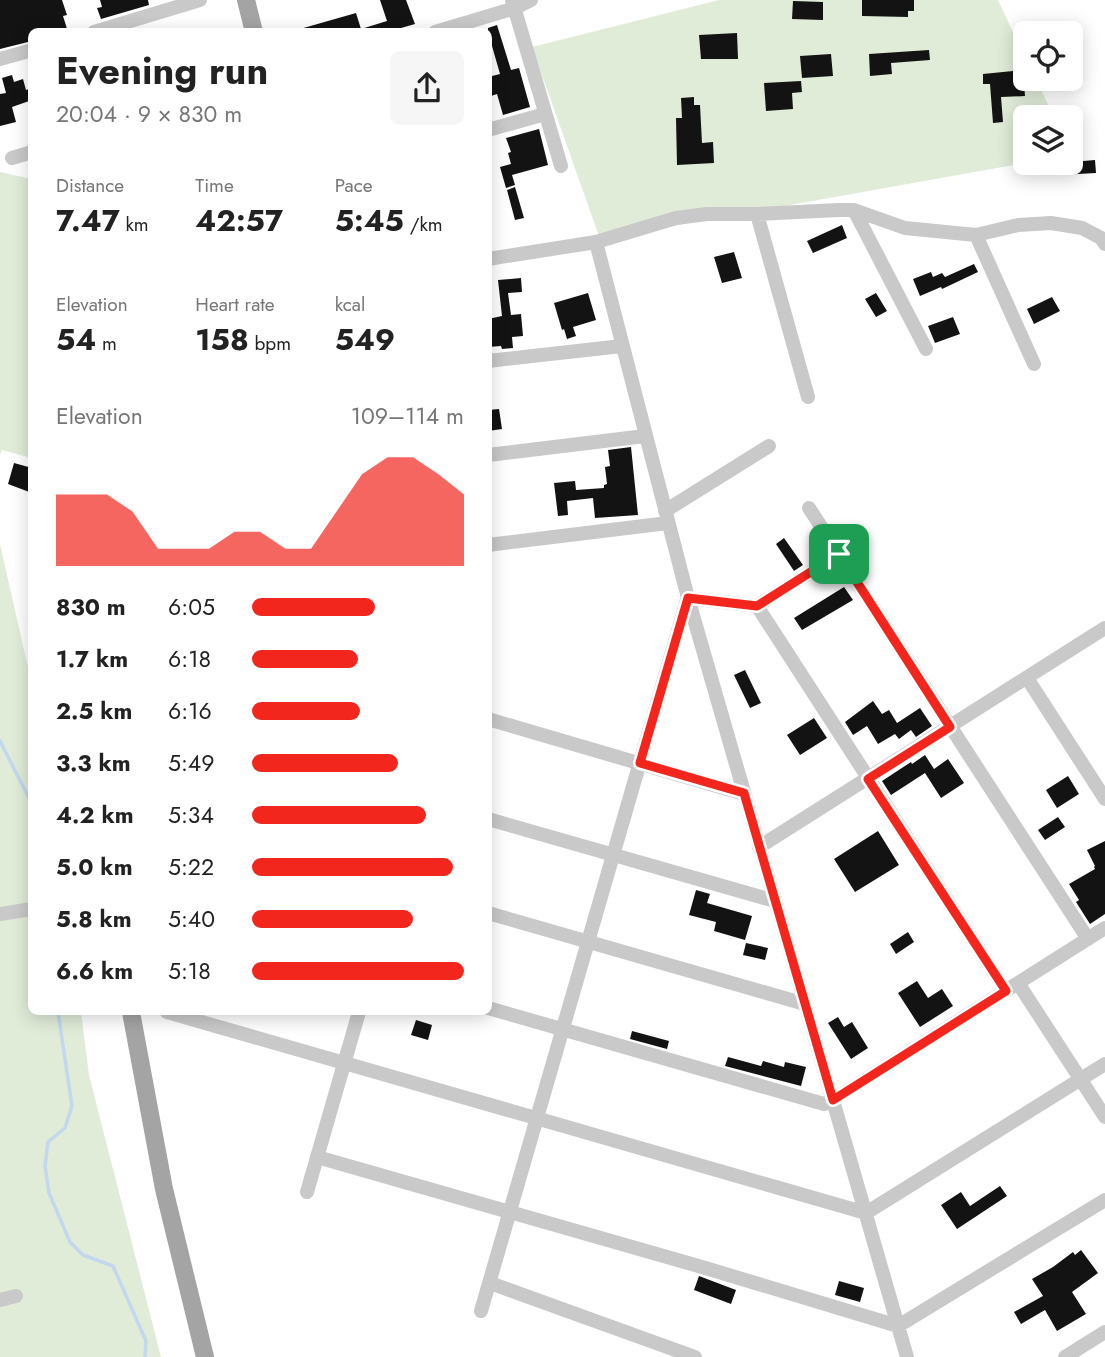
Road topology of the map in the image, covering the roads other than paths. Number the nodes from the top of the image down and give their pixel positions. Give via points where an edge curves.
1 (200, 0) edge
2 (246, 0) edge
3 (531, 0) edge
4 (514, 4) edge
5 (107, 28) edge
6 (253, 28) edge
7 (446, 28) edge
8 (28, 51) edge
9 (0, 59) edge
10 (545, 114) junction
11 (492, 129) edge
12 (28, 153) edge
13 (12, 158) dead end
14 (561, 166) dead end
15 (854, 210) junction
16 (757, 214) junction
17 (976, 235) junction
18 (596, 242) junction
19 (1105, 244) edge
20 (492, 258) edge
21 (622, 345) junction
22 (926, 349) dead end
23 (492, 361) edge
24 (1034, 364) dead end
25 (808, 397) dead end
26 (645, 436) junction
27 (769, 446) dead end
28 (492, 455) edge
29 (809, 508) dead end
30 (666, 517) junction
31 (492, 544) edge
32 (839, 554) junction
33 (688, 598) junction
34 (757, 606) junction
35 (1105, 628) edge
36 (1027, 678) junction
37 (492, 720) edge
38 (950, 727) junction
39 (640, 763) junction
40 (868, 779) junction
41 (744, 793) junction
42 (1105, 799) edge
43 (492, 819) edge
44 (760, 847) junction
45 (613, 854) junction
46 (775, 901) junction
47 (28, 910) edge
48 (0, 914) edge
49 (492, 914) edge
50 (1105, 928) edge
51 (1088, 939) junction
52 (588, 942) junction
53 (1018, 983) junction
54 (1006, 991) junction
55 (805, 1004) junction
56 (492, 1009) edge
57 (132, 1015) edge
58 (177, 1015) edge
59 (358, 1015) edge
60 (563, 1029) junction
61 (344, 1062) junction
62 (1105, 1064) edge
63 (1081, 1080) junction
64 (833, 1100) junction
65 (537, 1117) junction
66 (1105, 1117) edge
67 (317, 1157) junction
68 (307, 1192) dead end
69 (1105, 1200) edge
70 (510, 1212) junction
71 (866, 1213) junction
72 (489, 1283) junction
73 (16, 1296) dead end
74 (0, 1300) edge
75 (481, 1311) dead end
76 (898, 1326) junction
77 (1105, 1332) edge
78 (205, 1357) edge
79 (695, 1357) edge
80 (907, 1357) edge
81 (1065, 1357) edge

1 - 5 street
2 - 6 main road
3 - 4 street
4 - 7 street
4 - 10 street
8 - 9 street
10 - 11 street
10 - 14 street
12 - 13 street
15 - 16 street
15 - 17 street via 905,228
15 - 22 street
16 - 18 street via 676,218
16 - 25 street
17 - 19 street via 1051,223 1082,228
17 - 24 street
18 - 20 street
18 - 21 street
21 - 23 street
21 - 26 street
26 - 28 street
26 - 30 street
27 - 30 street
29 - 32 street
30 - 31 street
30 - 33 street
32 - 34 street
32 - 38 street
33 - 34 street
33 - 39 street
33 - 41 street
34 - 40 street
35 - 36 street
36 - 38 street
36 - 42 street
37 - 39 street
38 - 40 street
38 - 51 street
39 - 41 street
39 - 45 street
40 - 44 street
40 - 54 street
41 - 44 street
43 - 45 street
44 - 46 street
45 - 46 street
45 - 52 street
46 - 55 street
47 - 48 street
49 - 52 street
50 - 51 street
51 - 53 street
52 - 55 street
52 - 60 street
53 - 54 street
53 - 63 street
54 - 64 street
55 - 64 street
56 - 60 street
57 - 78 main road via 164,1189
58 - 61 street
59 - 61 street
60 - 64 street via 824,1104
60 - 65 street
61 - 65 street
61 - 67 street
62 - 63 street
63 - 66 street
63 - 71 street
64 - 71 street
65 - 70 street
65 - 71 street
67 - 68 street
67 - 70 street
69 - 76 street
70 - 72 street
70 - 76 street
71 - 76 street
72 - 75 street
72 - 79 street
73 - 74 street
76 - 80 street
77 - 81 street

